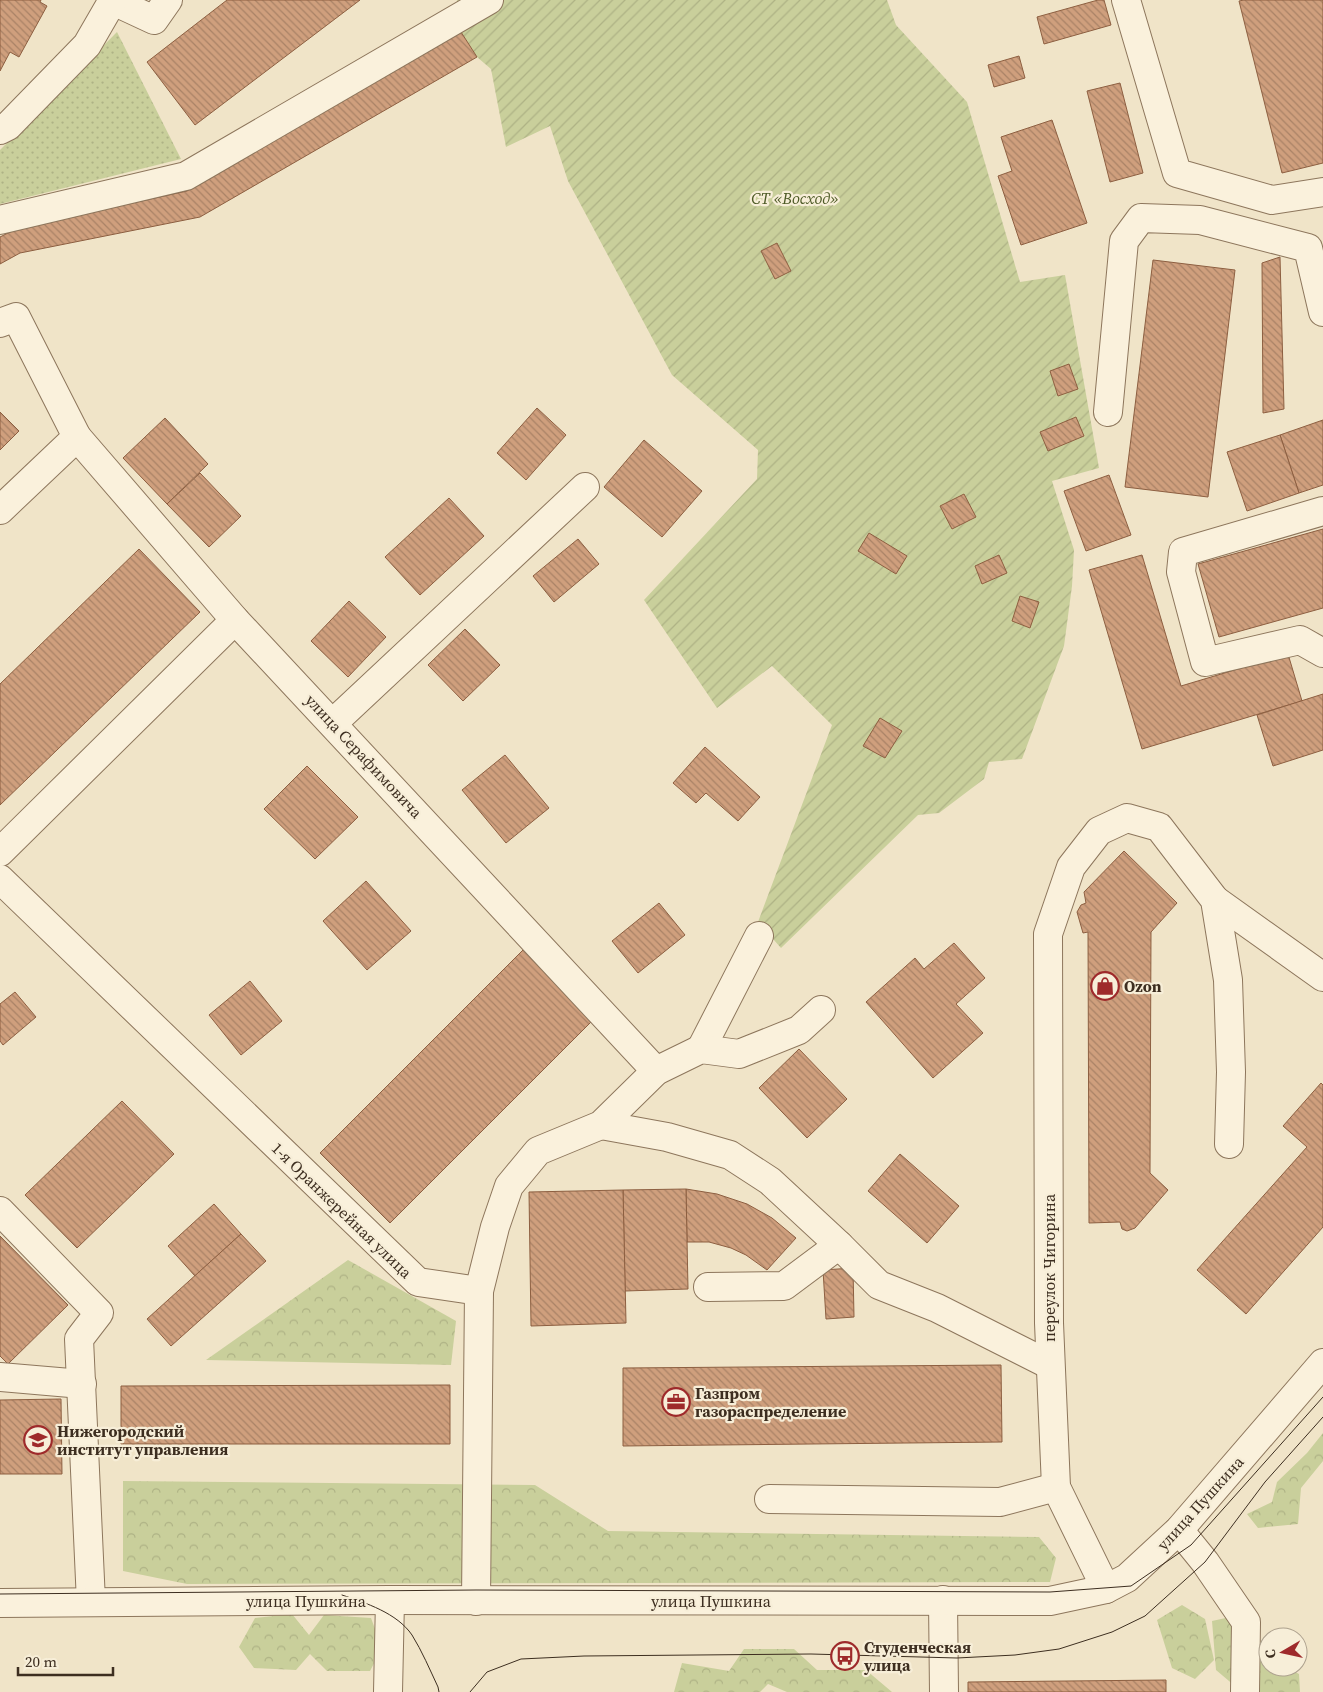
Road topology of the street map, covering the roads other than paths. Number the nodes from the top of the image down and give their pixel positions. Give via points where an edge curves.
1 (112, 0) edge
2 (168, 0) edge
3 (489, 0) edge
4 (1126, 0) edge
5 (0, 130) edge
6 (1323, 192) edge
7 (0, 220) edge
8 (1323, 312) edge
9 (0, 323) edge
10 (1108, 412) dead end
11 (77, 437) junction
12 (585, 487) dead end
13 (0, 510) edge
14 (1323, 511) edge
15 (235, 620) junction
16 (1323, 653) edge
17 (333, 723) junction
18 (0, 852) edge
19 (0, 879) edge
20 (1215, 900) junction
21 (759, 936) dead end
22 (1323, 977) edge
23 (821, 1010) dead end
24 (701, 1049) junction
25 (656, 1070) junction
26 (601, 1125) junction
27 (1229, 1144) dead end
28 (0, 1212) edge
29 (839, 1245) junction
30 (708, 1287) dead end
31 (479, 1291) junction
32 (1323, 1363) edge
33 (1050, 1365) junction
34 (0, 1377) edge
35 (82, 1384) junction
36 (1056, 1487) junction
37 (769, 1499) dead end
38 (1179, 1530) junction
39 (1106, 1589) junction
40 (390, 1600) junction
41 (943, 1600) junction
42 (476, 1601) junction
43 (91, 1602) junction
44 (0, 1603) edge
45 (388, 1692) edge
46 (944, 1692) edge
47 (1244, 1692) edge

1 - 2 street via 154,20
1 - 5 street via 87,45 8,126
3 - 7 street via 186,176
4 - 6 street via 1177,173 1272,200
8 - 10 street via 1308,248 1200,220 1141,218 1124,240
9 - 11 street, улица Серафимовича via 16,317
11 - 13 street
11 - 15 street, улица Серафимовича
12 - 17 street
14 - 16 street via 1183,552 1181,572 1205,662 1300,640
15 - 17 street, улица Серафимовича
15 - 18 street
17 - 25 street, улица Серафимовича
19 - 31 street, 1-я Оранжерейная улица via 418,1282
20 - 22 street
20 - 27 street via 1228,980
20 - 33 street, переулок Чигорина via 1159,827 1127,818 1099,832 1071,867 1048,934
21 - 24 street
23 - 24 street via 799,1030 739,1054
24 - 25 street
25 - 26 street
26 - 29 street via 667,1137 730,1155 770,1181
26 - 31 street via 538,1151 509,1186
28 - 35 street via 99,1313 79,1339
29 - 30 street via 784,1286
29 - 33 street via 879,1285 937,1308
31 - 42 street
32 - 38 street, улица Пушкина
33 - 36 street, переулок Чигорина
34 - 35 street
35 - 43 street
36 - 37 street via 1000,1502
36 - 39 street, переулок Чигорина
38 - 39 street, улица Пушкина via 1127,1578
38 - 47 street via 1246,1622
39 - 41 street, улица Пушкина via 1050,1601
40 - 42 street, улица Пушкина
40 - 43 street, улица Пушкина
40 - 45 street
41 - 42 street, улица Пушкина
41 - 46 street
43 - 44 street, улица Пушкина

